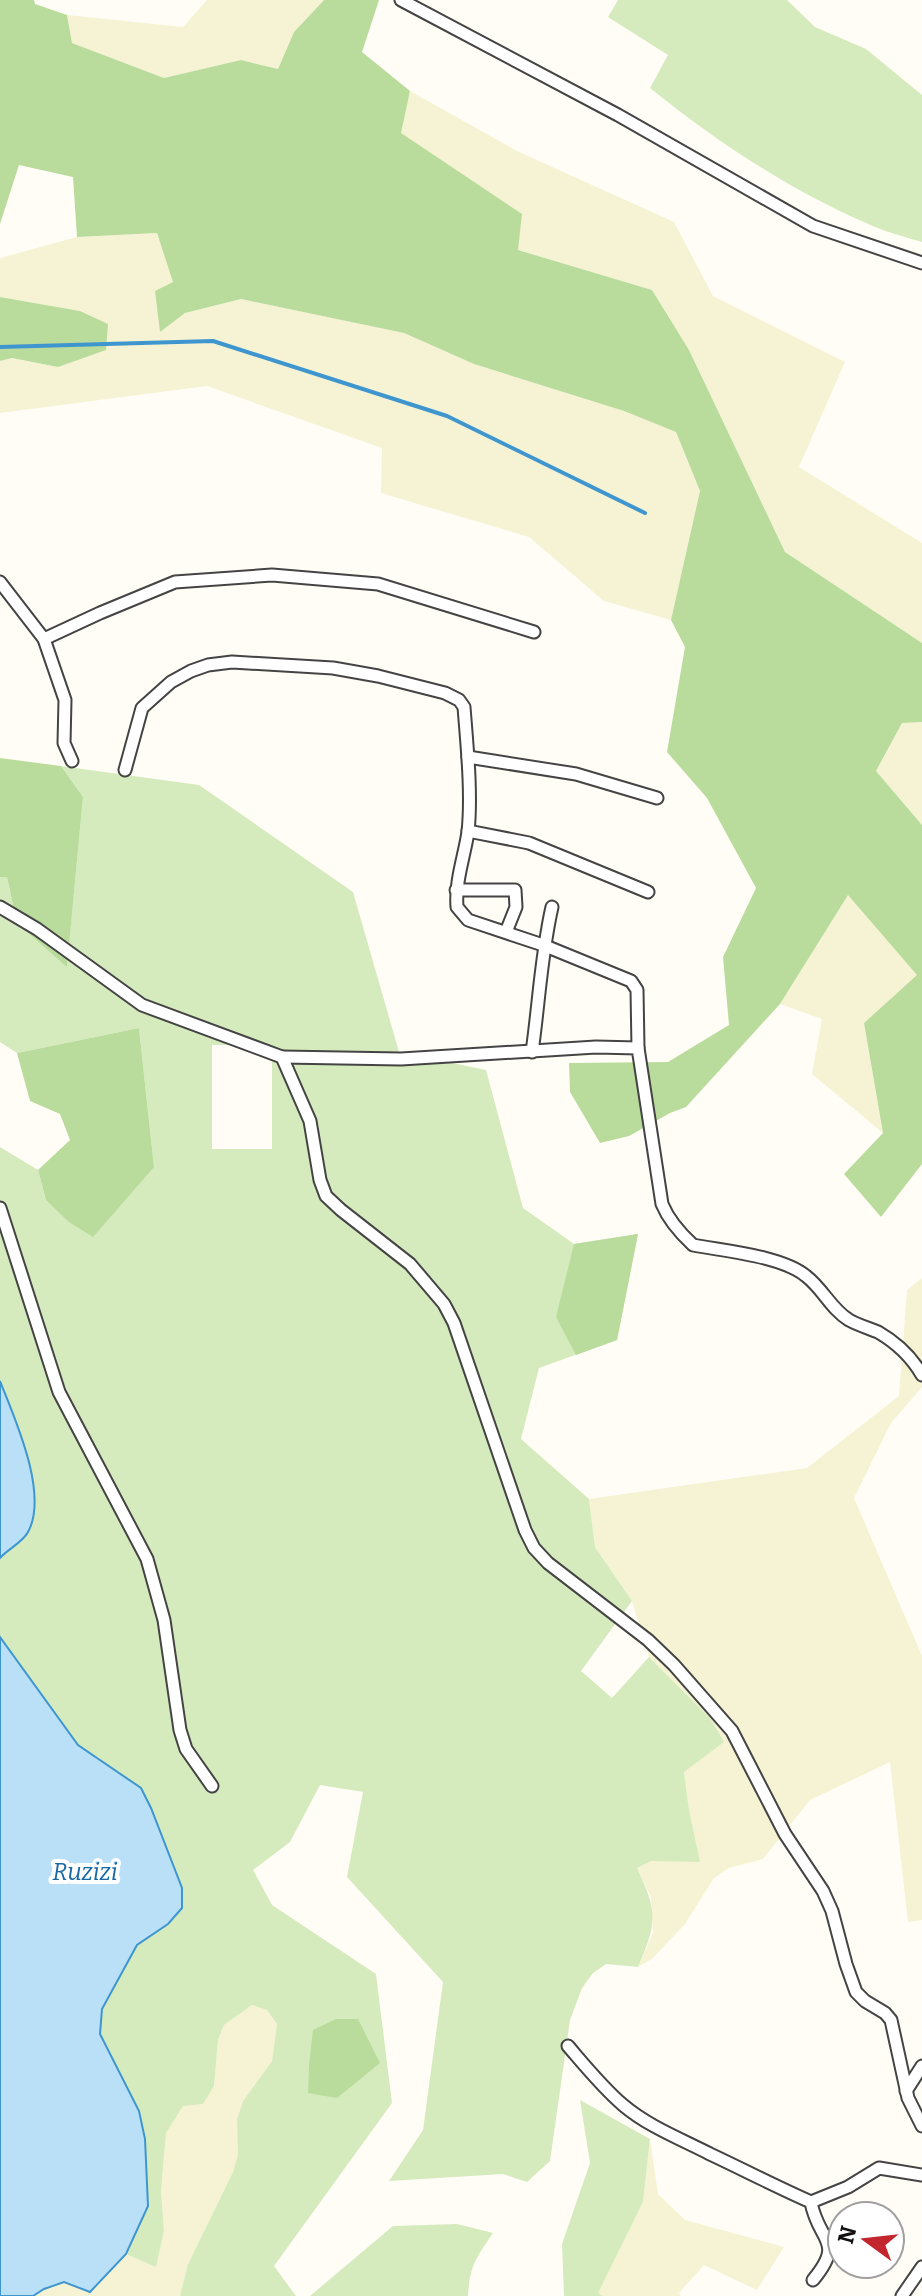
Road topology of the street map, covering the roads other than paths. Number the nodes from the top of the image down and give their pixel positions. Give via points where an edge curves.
1 (401, 0) edge
2 (922, 263) edge
3 (0, 582) edge
4 (534, 632) dead end
5 (44, 639) junction
6 (468, 757) junction
7 (72, 761) dead end
8 (125, 770) dead end
9 (657, 798) dead end
10 (468, 831) junction
11 (456, 890) junction
12 (648, 892) dead end
13 (0, 907) edge
14 (552, 907) dead end
15 (506, 932) junction
16 (543, 945) junction
17 (638, 1048) junction
18 (532, 1052) junction
19 (282, 1057) junction
20 (0, 1208) edge
21 (922, 1375) edge
22 (212, 1786) dead end
23 (568, 2046) dead end
24 (922, 2066) edge
25 (906, 2091) junction
26 (922, 2126) edge
27 (922, 2175) edge
28 (811, 2202) junction
29 (922, 2267) edge
30 (813, 2280) dead end
31 (902, 2296) edge

1 - 2 street via 813,226
3 - 5 street
4 - 5 street via 378,584 272,575 175,582
5 - 7 street via 65,700 64,743
6 - 8 street via 464,707 445,693 333,668 232,662 191,671 142,708
6 - 9 street via 576,774
6 - 10 street
10 - 11 street
10 - 12 street via 529,843
11 - 15 street via 457,907 468,920
11 - 15 street via 515,890 516,907
13 - 19 street via 142,1005
14 - 16 street
15 - 16 street
16 - 17 street via 626,977 636,986
16 - 18 street
17 - 18 street
17 - 21 street via 667,1217 693,1245 794,1268 839,1313 906,1352
18 - 19 street via 401,1059
19 - 25 street via 310,1121 326,1196 410,1264 454,1323 534,1548 648,1640 732,1731 785,1834 823,1891 856,1992 891,2020
20 - 22 street via 59,1392 147,1559 164,1620 180,1730 186,1749
23 - 28 street via 642,2118
24 - 25 street
25 - 26 street
27 - 28 street via 879,2168
28 - 30 street via 830,2247 827,2262
29 - 31 street

